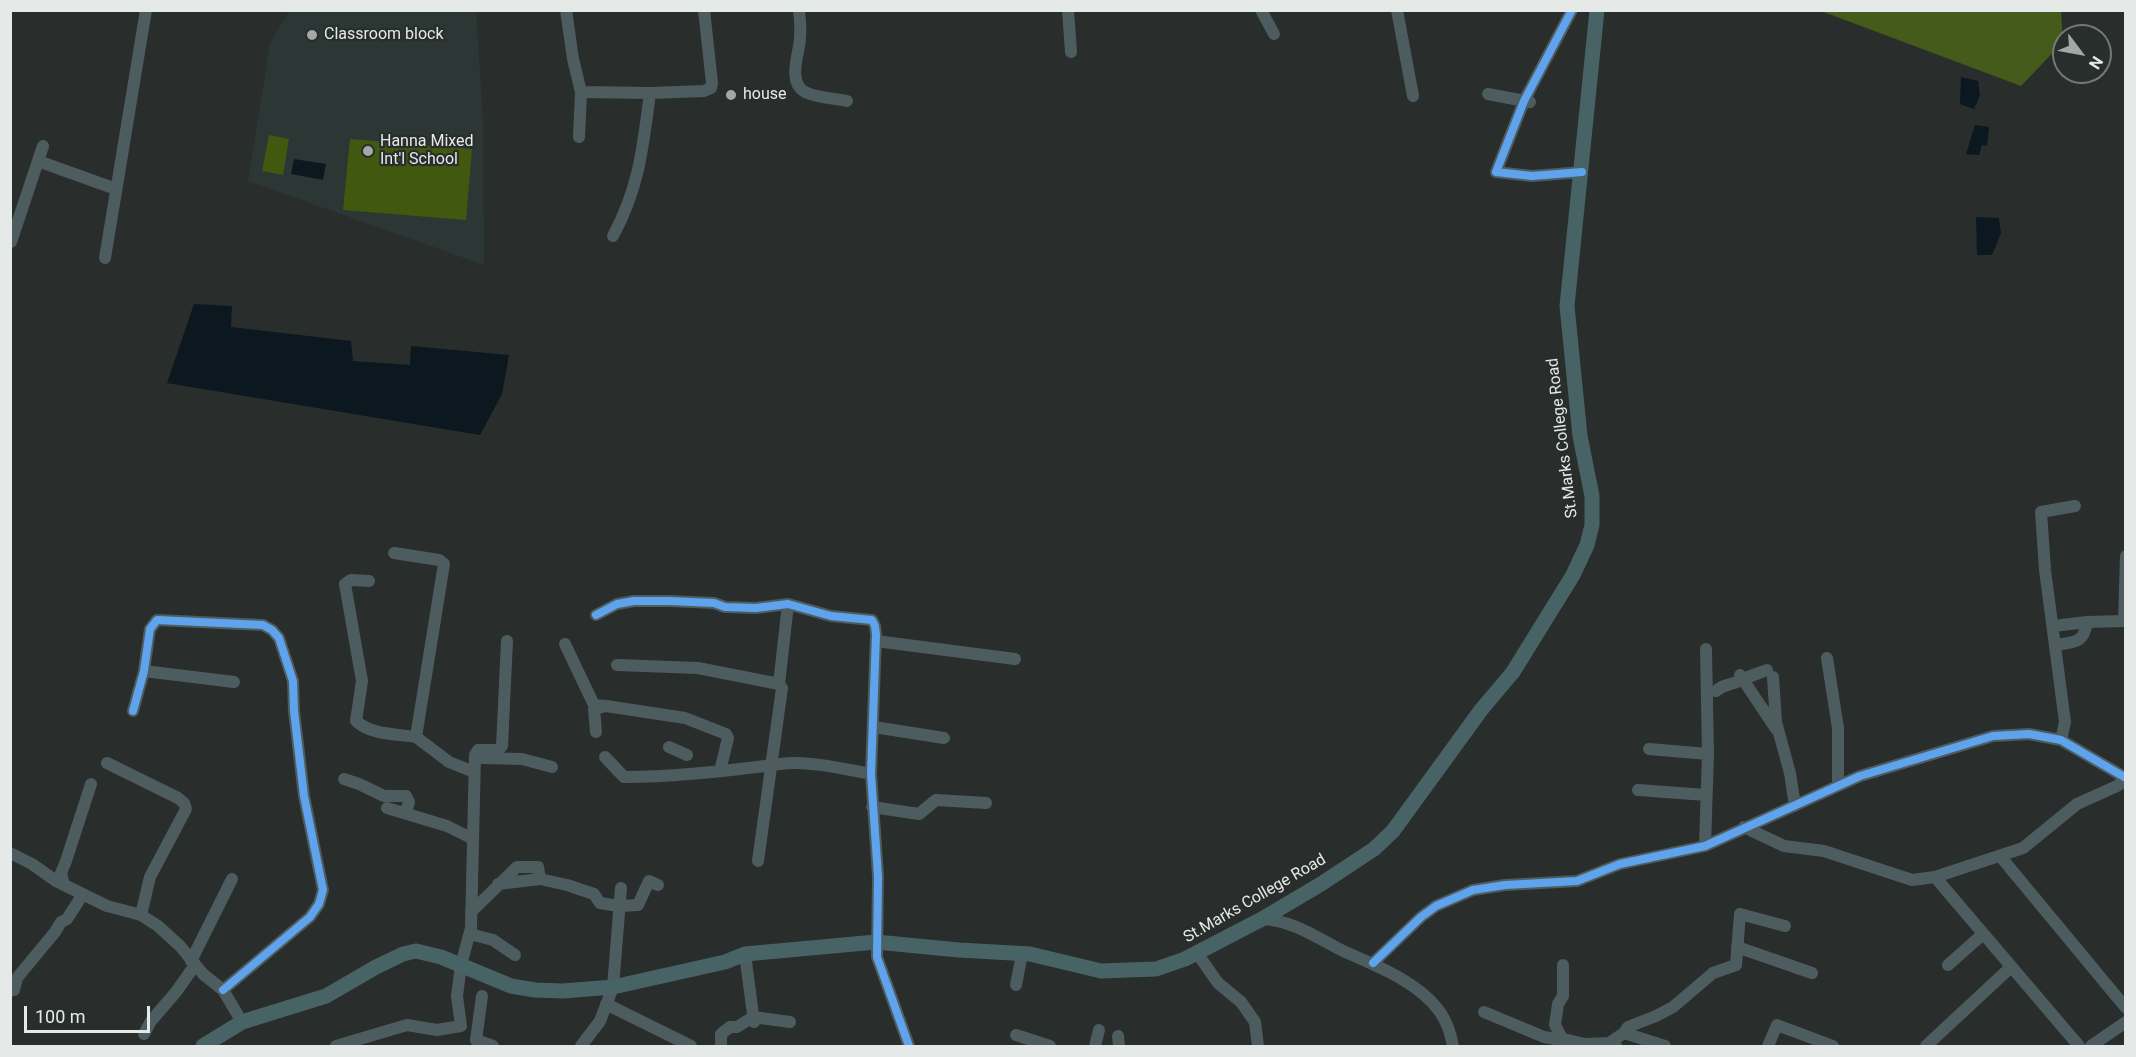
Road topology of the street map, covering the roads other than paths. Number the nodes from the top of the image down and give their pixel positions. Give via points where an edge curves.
1 (146, 10) edge
2 (566, 10) edge
3 (704, 10) edge
4 (800, 10) edge
5 (1068, 10) edge
6 (1262, 10) edge
7 (1397, 10) edge
8 (1572, 10) edge
9 (1597, 10) edge
10 (1274, 34) dead end
11 (1071, 52) dead end
12 (581, 92) junction
13 (650, 93) junction
14 (1488, 94) dead end
15 (1413, 96) dead end
16 (847, 100) dead end
17 (1527, 101) junction
18 (579, 137) dead end
19 (43, 146) dead end
20 (38, 161) junction
21 (1582, 172) junction
22 (116, 189) junction
23 (613, 237) dead end
24 (11, 242) edge
25 (105, 258) dead end
26 (2075, 506) dead end
27 (394, 553) dead end
28 (2126, 556) edge
29 (369, 581) dead end
30 (788, 604) junction
31 (596, 615) dead end
32 (2087, 622) junction
33 (2053, 626) junction
34 (507, 641) dead end
35 (876, 641) junction
36 (565, 644) dead end
37 (2055, 645) junction
38 (1706, 649) dead end
39 (1827, 658) dead end
40 (1015, 659) dead end
41 (617, 665) dead end
42 (144, 671) junction
43 (1742, 676) junction
44 (234, 682) dead end
45 (779, 684) junction
46 (1716, 691) dead end
47 (606, 706) junction
48 (133, 711) dead end
49 (874, 728) junction
50 (596, 732) dead end
51 (1779, 732) junction
52 (416, 737) junction
53 (944, 738) dead end
54 (2061, 740) junction
55 (669, 747) dead end
56 (1649, 749) dead end
57 (1708, 754) junction
58 (687, 755) dead end
59 (605, 757) dead end
60 (474, 758) junction
61 (107, 762) dead end
62 (552, 767) dead end
63 (770, 767) junction
64 (720, 771) junction
65 (474, 772) junction
66 (871, 774) junction
67 (2126, 778) edge
68 (344, 779) dead end
69 (91, 784) dead end
70 (1838, 786) junction
71 (1638, 790) dead end
72 (1706, 795) junction
73 (986, 803) dead end
74 (1795, 806) junction
75 (872, 807) junction
76 (387, 808) dead end
77 (406, 812) junction
78 (1744, 827) junction
79 (473, 839) junction
80 (1705, 846) junction
81 (10, 854) edge
82 (2000, 856) junction
83 (758, 861) dead end
84 (1935, 877) junction
85 (232, 879) dead end
86 (64, 885) junction
87 (658, 885) dead end
88 (621, 888) dead end
89 (83, 894) junction
90 (619, 906) junction
91 (471, 912) junction
92 (141, 915) junction
93 (1262, 919) junction
94 (1785, 926) dead end
95 (470, 934) junction
96 (1983, 934) junction
97 (876, 942) junction
98 (1737, 947) junction
99 (1197, 953) junction
100 (745, 954) junction
101 (1022, 954) junction
102 (515, 955) dead end
103 (193, 963) junction
104 (1372, 963) junction
105 (461, 964) junction
106 (1563, 965) dead end
107 (1948, 965) dead end
108 (2012, 967) junction
109 (1812, 973) dead end
110 (1016, 986) dead end
111 (613, 987) junction
112 (223, 990) junction
113 (10, 991) edge
114 (482, 996) dead end
115 (606, 1004) junction
116 (2126, 1008) edge
117 (1484, 1012) dead end
118 (754, 1020) junction
119 (242, 1022) junction
120 (790, 1022) dead end
121 (2126, 1022) edge
122 (1099, 1030) dead end
123 (1624, 1033) junction
124 (144, 1034) dead end
125 (1016, 1035) dead end
126 (1561, 1042) edge
127 (1615, 1045) edge
128 (910, 1046) edge
129 (1926, 1046) edge
130 (202, 1047) edge
131 (336, 1047) edge
132 (494, 1047) edge
133 (581, 1047) edge
134 (691, 1047) edge
135 (721, 1047) edge
136 (1050, 1047) edge
137 (1095, 1047) edge
138 (1258, 1047) edge
139 (1454, 1047) edge
140 (1665, 1047) edge
141 (1768, 1047) edge
142 (1833, 1047) edge
143 (2079, 1047) edge
144 (2091, 1047) edge

1 - 22 street
2 - 12 street
3 - 13 street via 711,88
4 - 16 street via 796,66 799,86 814,95
5 - 11 street
6 - 10 street
7 - 15 street
8 - 17 street
9 - 21 main road, St.Marks College Road
12 - 13 street
12 - 18 street
13 - 23 street via 637,182
14 - 17 street
17 - 21 street via 1496,172 1532,176
19 - 20 street
20 - 22 street
20 - 24 street
21 - 93 main road, St.Marks College Road via 1567,306 1580,436 1592,496 1587,545 1573,575 1513,672 1393,831 1374,849
22 - 25 street
26 - 33 street via 2041,512
27 - 52 street via 444,564
28 - 32 street via 2124,621
29 - 52 street via 351,580 345,584 362,681 356,721 376,732
30 - 31 street via 748,608 634,601 617,604
30 - 35 street via 831,616 872,620
30 - 45 street
32 - 33 street
32 - 37 street via 2086,631 2077,642
33 - 37 street
34 - 60 street via 502,746 498,750 478,750
35 - 40 street
35 - 49 street
36 - 47 street via 594,705
37 - 54 street via 2065,722
38 - 57 street
39 - 70 street via 1838,728
41 - 45 street via 698,668
42 - 44 street
42 - 48 street
42 - 112 street via 150,629 157,620 263,625 279,638 293,681 304,796 323,890 310,917
43 - 46 street via 1738,682
43 - 51 street
43 - 51 street via 1770,673
45 - 63 street via 782,688
47 - 50 street via 594,710
47 - 64 street via 685,718 726,734
49 - 53 street
49 - 66 street
51 - 74 street
52 - 65 street via 449,762
54 - 67 street
54 - 70 street via 2029,734 1994,736
55 - 58 street
56 - 57 street
57 - 72 street
59 - 64 street via 624,777
60 - 62 street via 522,759
60 - 65 street
61 - 92 street via 178,798 186,809 150,877
63 - 64 street
63 - 66 street via 825,765
63 - 83 street
65 - 79 street
66 - 75 street
67 - 82 street via 2077,804 2023,848
68 - 77 street via 384,796 406,796
69 - 86 street via 61,873
70 - 74 street
71 - 72 street
72 - 80 street
73 - 75 street via 936,800 919,814
74 - 78 street
75 - 97 street via 878,876
76 - 77 street
77 - 79 street
78 - 80 street
78 - 84 street via 1784,846 1824,851 1912,880
79 - 91 street
80 - 104 street via 1620,864 1577,881 1473,890 1421,916
81 - 86 street
82 - 84 street
82 - 116 street
84 - 96 street
85 - 103 street
86 - 89 street
87 - 90 street via 649,881 638,904
88 - 90 street
89 - 92 street via 107,906
89 - 113 street
90 - 91 street via 600,903 594,894 540,879 498,884
90 - 111 street
91 - 95 street
92 - 103 street via 180,946
93 - 99 main road, St.Marks College Road
93 - 104 street via 1286,922
94 - 98 street via 1740,914
95 - 102 street via 493,940
95 - 105 street
96 - 107 street
96 - 108 street
97 - 100 main road, St.Marks College Road
97 - 101 main road, St.Marks College Road
97 - 128 street via 877,957
98 - 109 street
98 - 123 street via 1736,965 1713,973 1673,1007 1628,1027
99 - 101 main road, St.Marks College Road via 1156,969 1101,971
99 - 138 street via 1218,983 1241,1002 1255,1022
100 - 111 main road, St.Marks College Road via 725,963
100 - 118 street
101 - 110 street
103 - 112 street
103 - 124 street
104 - 139 street via 1422,994 1440,1012
105 - 111 main road, St.Marks College Road via 511,986 535,990
105 - 119 main road, St.Marks College Road via 426,952 403,954 326,996
105 - 131 street via 457,996 461,1026 437,1030 407,1025
106 - 126 street via 1563,996 1555,1025
108 - 129 street
108 - 143 street
111 - 115 street
112 - 119 street
114 - 132 street via 476,1040
115 - 133 street via 600,1021
115 - 134 street
117 - 126 street
118 - 120 street
118 - 135 street via 721,1034
119 - 130 main road, St.Marks College Road
121 - 144 street
122 - 137 street
123 - 127 street
123 - 140 street
125 - 136 street
126 - 127 street
141 - 142 street via 1777,1025

